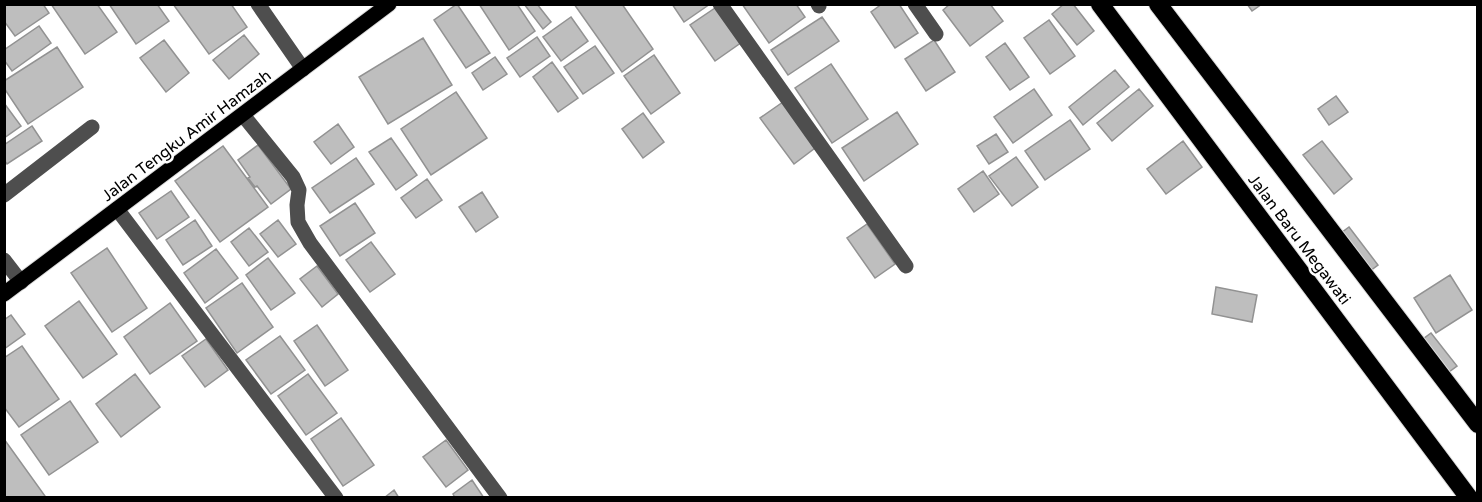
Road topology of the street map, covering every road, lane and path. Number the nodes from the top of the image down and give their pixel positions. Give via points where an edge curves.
1 (258, 4) edge
2 (389, 4) edge
3 (720, 4) edge
4 (915, 4) edge
5 (1100, 4) edge
6 (1158, 4) edge
7 (936, 34) dead end
8 (303, 69) junction
9 (243, 115) junction
10 (92, 127) dead end
11 (4, 195) edge
12 (117, 209) junction
13 (4, 260) edge
14 (906, 266) dead end
15 (21, 282) junction
16 (4, 294) edge
17 (1478, 424) edge
18 (336, 498) edge
19 (500, 498) edge
20 (1469, 498) edge

1 - 8 street
2 - 8 main road, Jalan Tengku Amir Hamzah
3 - 14 street
4 - 7 street
5 - 20 highway, Jalan Baru Megawati
6 - 17 highway, Jalan Baru Megawati
8 - 9 main road, Jalan Tengku Amir Hamzah
9 - 12 main road, Jalan Tengku Amir Hamzah
9 - 19 street via 293,177 299,190 298,222 310,243
10 - 11 street
12 - 15 main road, Jalan Tengku Amir Hamzah
12 - 18 street
13 - 15 street
15 - 16 main road, Jalan Tengku Amir Hamzah

